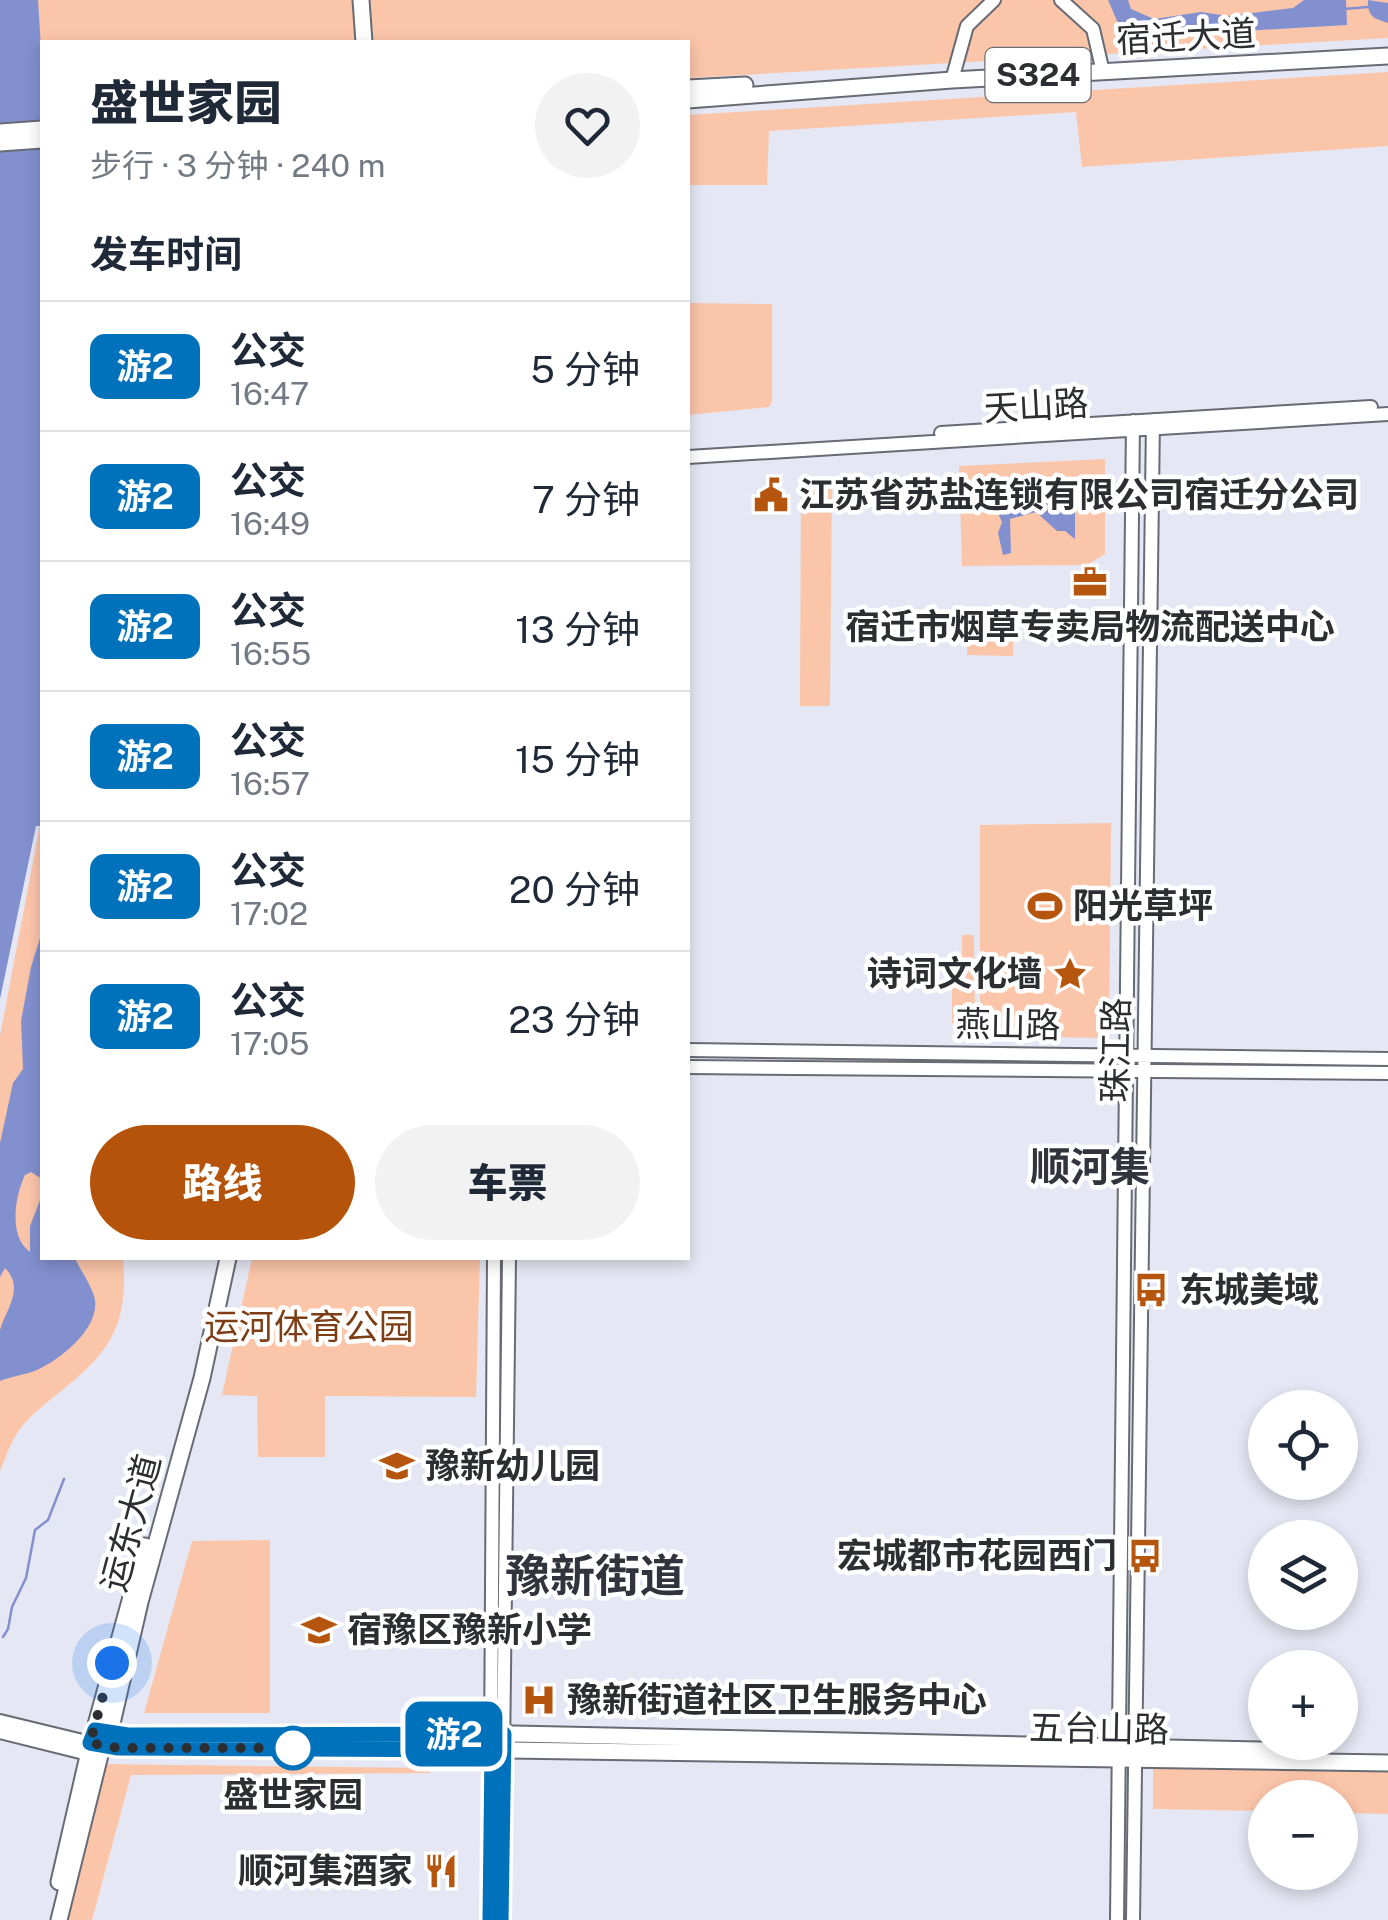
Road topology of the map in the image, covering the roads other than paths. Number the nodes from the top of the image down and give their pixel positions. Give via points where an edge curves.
1 (352, 0) edge
2 (361, 0) edge
3 (994, 0) edge
4 (1062, 0) edge
5 (355, 40) edge
6 (364, 40) edge
7 (1388, 47) edge
8 (1388, 56) edge
9 (1102, 68) junction
10 (952, 76) junction
11 (690, 88) edge
12 (690, 100) edge
13 (40, 129) edge
14 (0, 132) edge
15 (40, 140) edge
16 (0, 142) edge
17 (1388, 406) edge
18 (1388, 414) edge
19 (1153, 425) junction
20 (1133, 426) junction
21 (690, 448) edge
22 (690, 457) edge
23 (690, 1050) edge
24 (1126, 1056) junction
25 (1146, 1056) junction
26 (1388, 1059) edge
27 (690, 1067) edge
28 (1126, 1072) junction
29 (1145, 1072) junction
30 (1388, 1072) edge
31 (220, 1260) edge
32 (228, 1260) edge
33 (494, 1260) edge
34 (508, 1260) edge
35 (0, 1721) edge
36 (0, 1732) edge
37 (97, 1741) junction
38 (498, 1742) junction
39 (1388, 1752) edge
40 (1127, 1753) junction
41 (1388, 1762) edge
42 (50, 1920) edge
43 (59, 1920) edge
44 (490, 1920) edge
45 (501, 1920) edge
46 (1117, 1920) edge
47 (1133, 1920) edge

1 - 5 main road
2 - 6 main road
3 - 10 street via 967,26
4 - 9 street via 1093,29
7 - 9 main road, 宿迁大道 / S324
8 - 9 main road, 宿迁大道 / S324
9 - 10 main road, 宿迁大道 / S324
10 - 11 main road, 宿迁大道 / S324
10 - 12 main road, 宿迁大道 / S324
13 - 14 main road
15 - 16 main road
17 - 19 street, 天山路
18 - 19 street, 天山路
19 - 20 street, 天山路
19 - 25 street, 珠江路
20 - 21 street, 天山路
20 - 22 street, 天山路
20 - 24 street, 珠江路
23 - 24 street, 燕山路
24 - 25 street, 燕山路
24 - 28 street, 珠江路
25 - 26 street, 燕山路
25 - 29 street, 珠江路
27 - 28 street, 燕山路
28 - 29 street, 燕山路
28 - 40 street, 珠江路
29 - 30 street, 燕山路
29 - 40 street, 珠江路
31 - 37 main road, 运东大道
32 - 37 main road, 运东大道 via 202,1378
33 - 38 street
34 - 38 street
35 - 37 street
36 - 37 street
37 - 38 main road, 五台山路
37 - 42 main road, 运东大道
37 - 43 main road, 运东大道
38 - 40 main road, 五台山路
38 - 44 street
38 - 45 street
39 - 40 main road, 五台山路
40 - 41 main road, 五台山路
40 - 46 street, 珠江路
40 - 47 street, 珠江路

